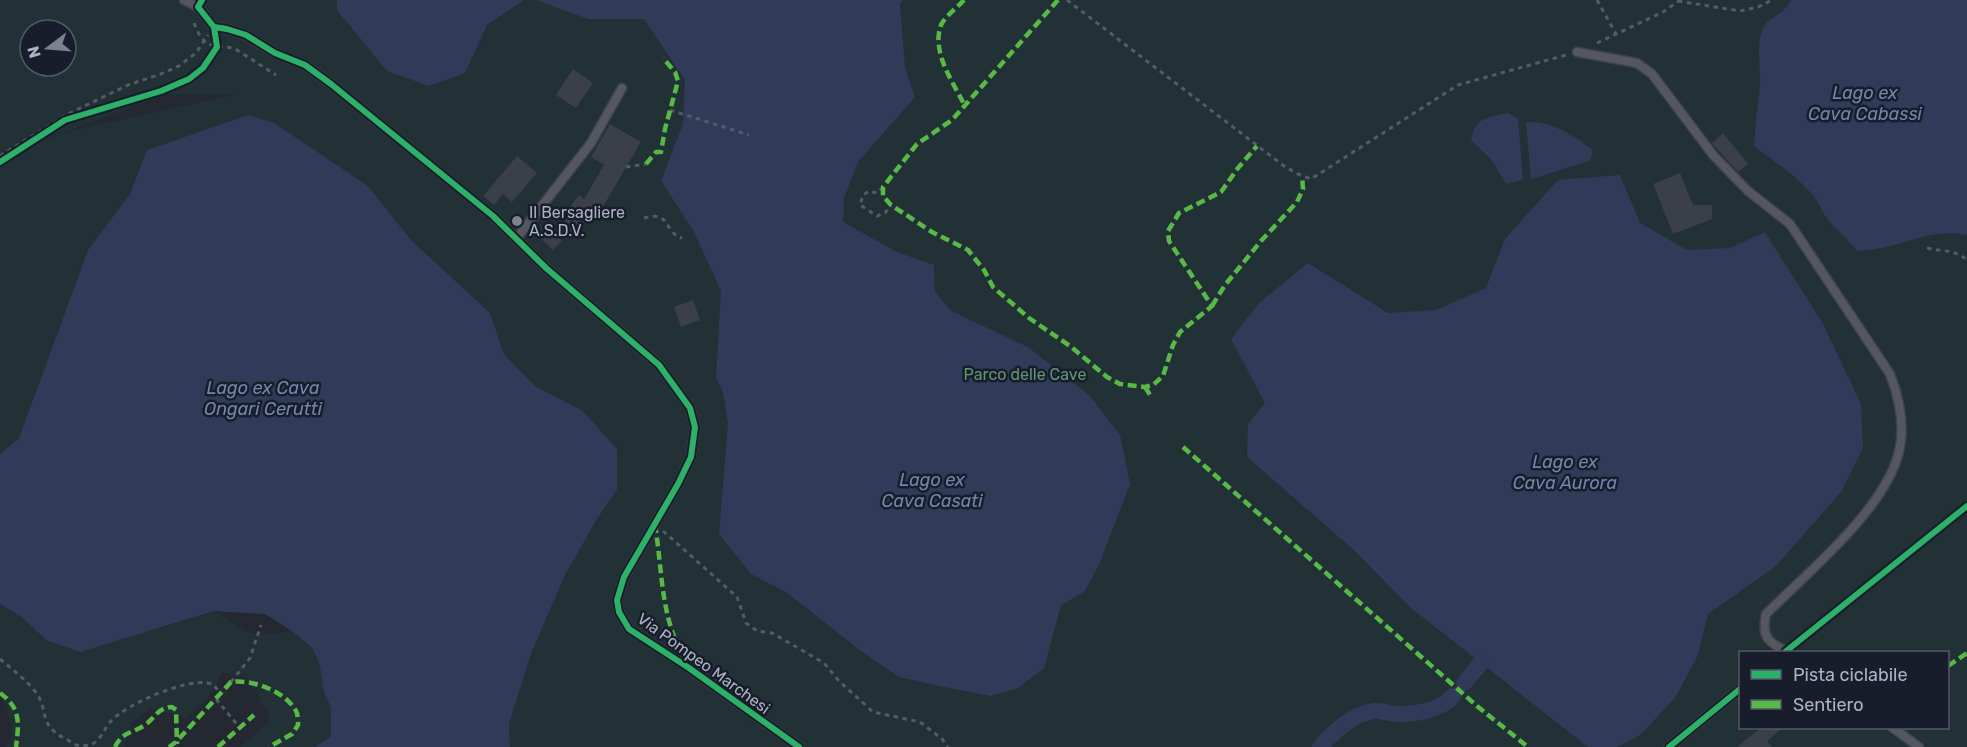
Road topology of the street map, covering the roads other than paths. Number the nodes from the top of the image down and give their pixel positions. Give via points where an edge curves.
1 (184, 0) edge
2 (1576, 52) road end
3 (621, 88) dead end
4 (516, 239) junction
5 (1785, 651) edge
6 (1739, 690) edge
7 (1894, 729) edge
8 (798, 747) edge
9 (1670, 747) edge
10 (1920, 747) edge

1 - 4 lane, Via Pompeo Marchesi via 198,7 214,27 238,31 304,65 493,216
2 - 5 lane via 1637,63 1652,75 1713,155 1790,224 1890,374 1895,388 1901,413 1901,442 1890,476 1861,520 1766,614 1765,636
3 - 4 lane via 591,143
4 - 8 lane, Via Pompeo Marchesi via 659,365 690,408 695,427 691,457 622,582 617,600 624,622
6 - 9 lane
7 - 10 lane

